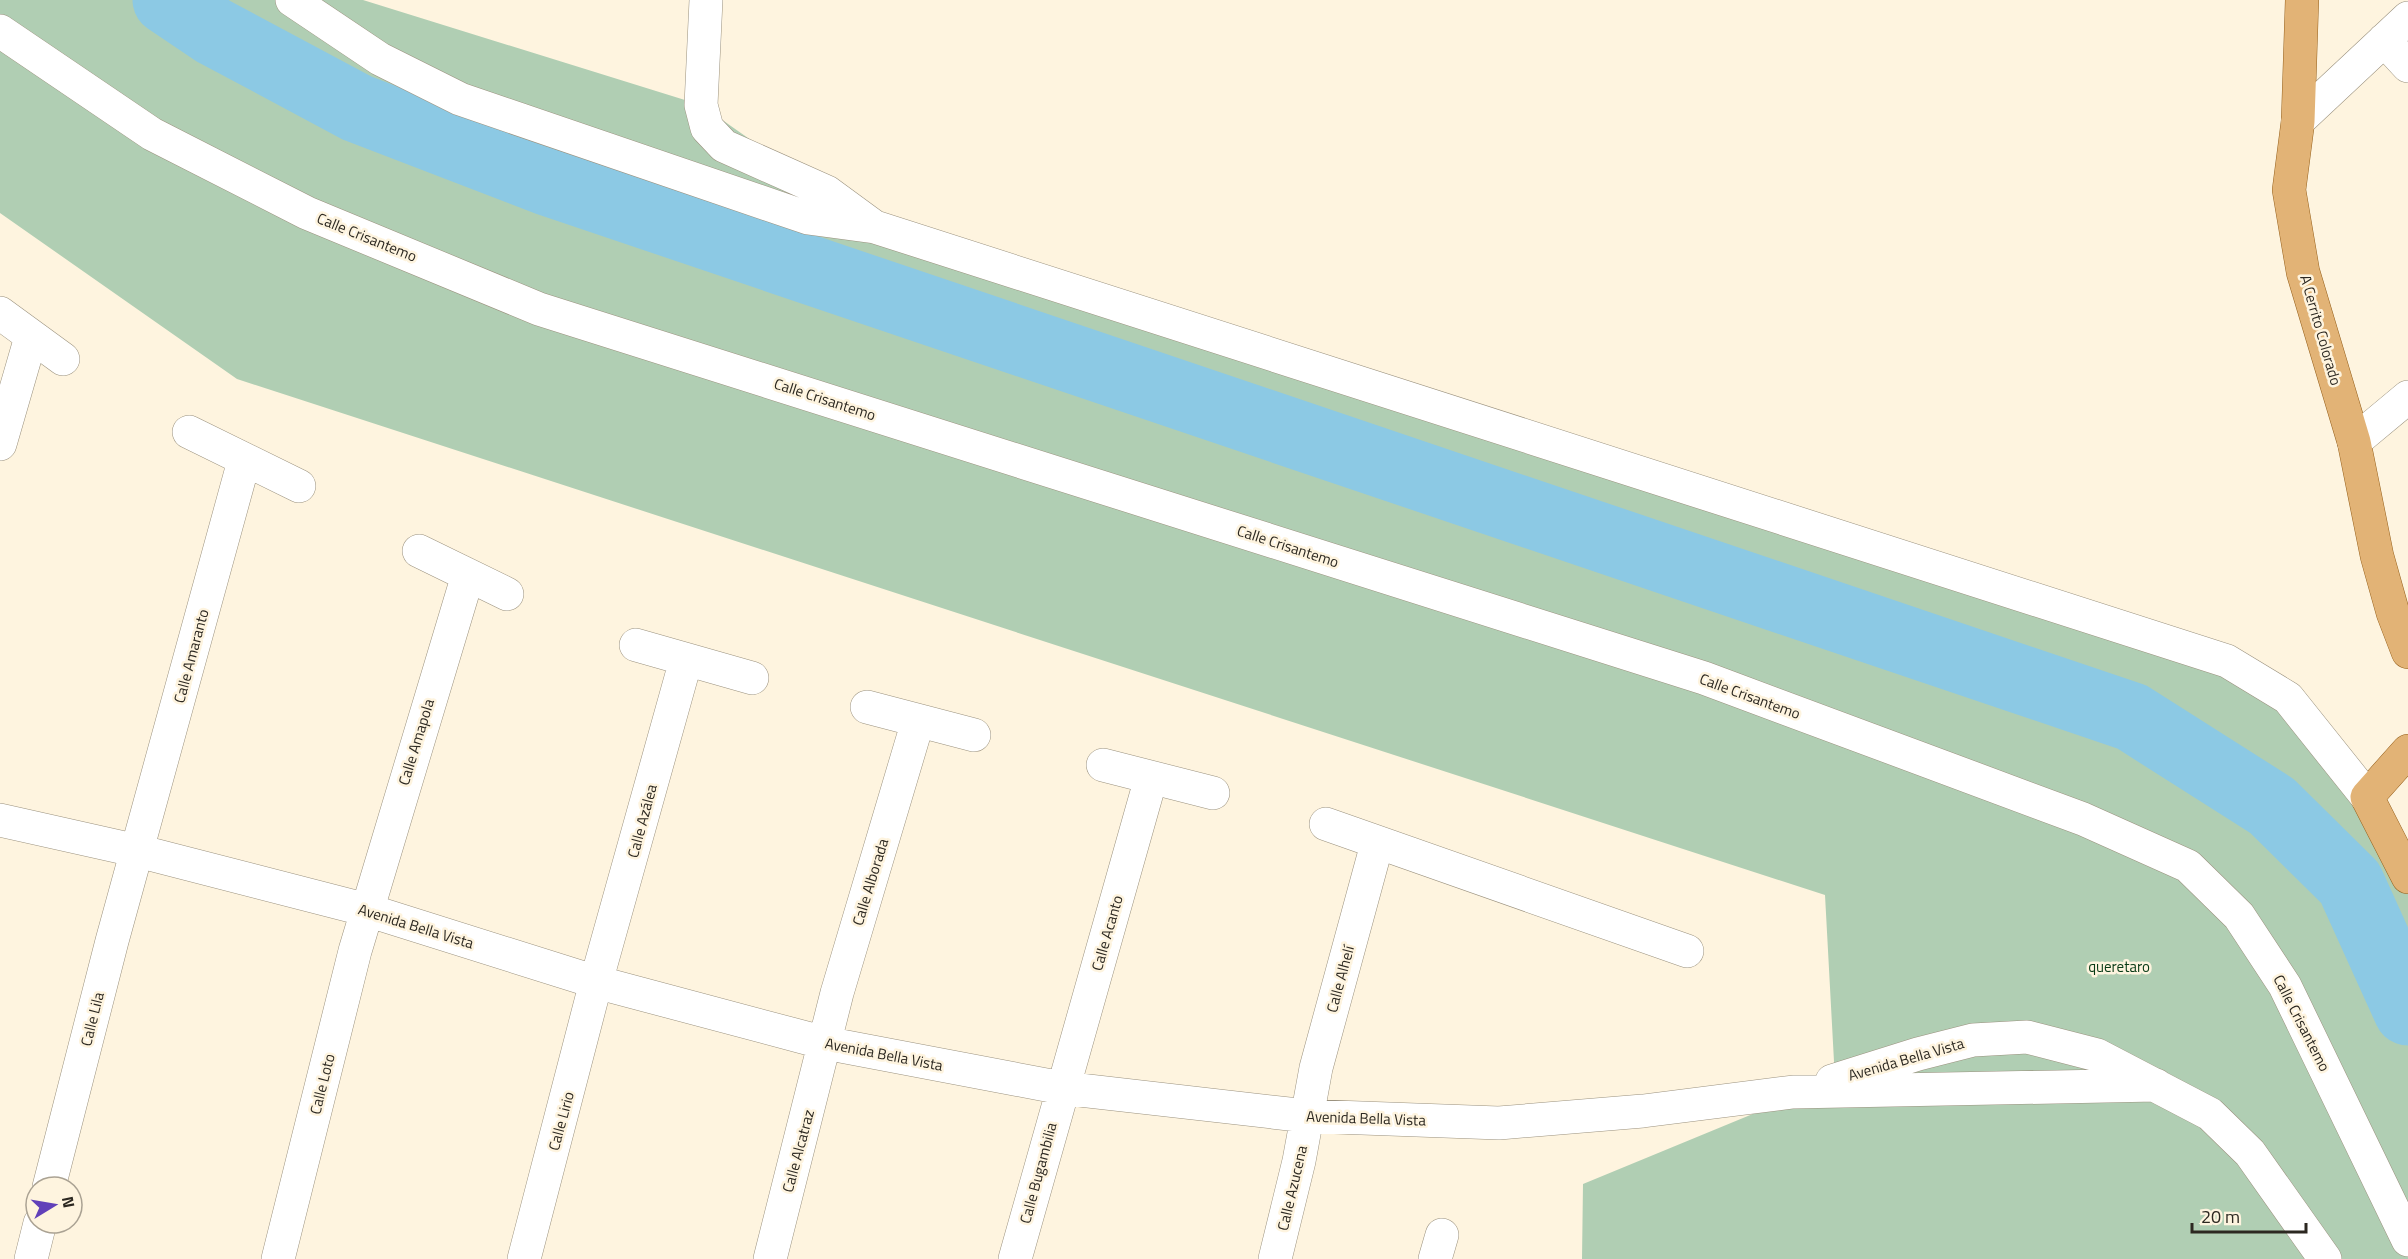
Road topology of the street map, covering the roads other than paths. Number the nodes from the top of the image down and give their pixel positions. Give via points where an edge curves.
1 (292, 0) edge
2 (706, 0) edge
3 (2302, 0) edge
4 (2408, 18) edge
5 (0, 31) edge
6 (2384, 40) junction
7 (2408, 66) edge
8 (2298, 121) junction
9 (875, 227) junction
10 (0, 313) edge
11 (31, 337) junction
12 (63, 359) dead end
13 (2408, 397) edge
14 (189, 432) dead end
15 (2354, 442) junction
16 (0, 444) edge
17 (244, 461) junction
18 (299, 486) dead end
19 (419, 550) dead end
20 (468, 574) junction
21 (507, 594) dead end
22 (636, 645) dead end
23 (2408, 652) edge
24 (686, 660) junction
25 (752, 678) dead end
26 (867, 707) dead end
27 (918, 721) junction
28 (974, 735) dead end
29 (2408, 751) edge
30 (1102, 765) dead end
31 (1151, 778) junction
32 (1213, 793) dead end
33 (2367, 797) junction
34 (0, 820) edge
35 (1326, 824) dead end
36 (1377, 844) junction
37 (138, 851) junction
38 (2408, 877) edge
39 (367, 910) junction
40 (1687, 951) dead end
41 (596, 982) junction
42 (825, 1043) junction
43 (2156, 1085) junction
44 (1062, 1088) junction
45 (1793, 1092) junction
46 (1307, 1116) junction
47 (52, 1175) edge
48 (37, 1235) edge
49 (2408, 1240) edge
50 (31, 1259) edge
51 (278, 1259) edge
52 (524, 1259) edge
53 (770, 1259) edge
54 (1015, 1259) edge
55 (1275, 1259) edge
56 (2325, 1259) edge

1 - 9 street via 380,59 460,99 808,218
2 - 9 street via 701,105 707,128 724,146 827,192
3 - 8 main road, A Cerrito Colorado
4 - 6 street
5 - 49 street, Calle Crisantemo via 152,134 307,213 539,309 1704,678 2083,819 2188,866 2239,916 2285,986
6 - 7 street
6 - 8 street
8 - 15 main road, A Cerrito Colorado via 2289,190 2303,272
9 - 33 street via 2227,661 2288,698
10 - 11 street
11 - 12 street
11 - 16 street
13 - 15 street
14 - 17 street
15 - 23 main road, A Cerrito Colorado via 2376,556
17 - 18 street
17 - 37 street, Calle Amaranto
19 - 20 street
20 - 21 street
20 - 39 street, Calle Amapola
22 - 24 street
24 - 25 street
24 - 41 street, Calle Azálea
26 - 27 street
27 - 28 street
27 - 42 street, Calle Alborada
29 - 33 main road
30 - 31 street
31 - 32 street
31 - 44 street, Calle Acanto
33 - 38 main road
34 - 37 street, Avenida Bella Vista
35 - 36 street
36 - 40 street
36 - 46 street, Calle Alhelí via 1316,1068
37 - 39 street, Avenida Bella Vista
37 - 47 street, Calle Lila
39 - 41 street, Avenida Bella Vista
39 - 51 street, Calle Loto
41 - 42 street, Avenida Bella Vista
41 - 52 street, Calle Lirio
42 - 44 street, Avenida Bella Vista
42 - 53 street, Calle Alcatraz
43 - 45 street, Avenida Bella Vista
43 - 45 street, Avenida Bella Vista via 2097,1055 2027,1036 1973,1040
43 - 56 street, Avenida Bella Vista via 2210,1114 2250,1153
44 - 46 street, Avenida Bella Vista
44 - 54 street, Calle Bugambilia
45 - 46 street, Avenida Bella Vista via 1643,1111 1499,1123
46 - 55 street, Calle Azucena
48 - 50 street

